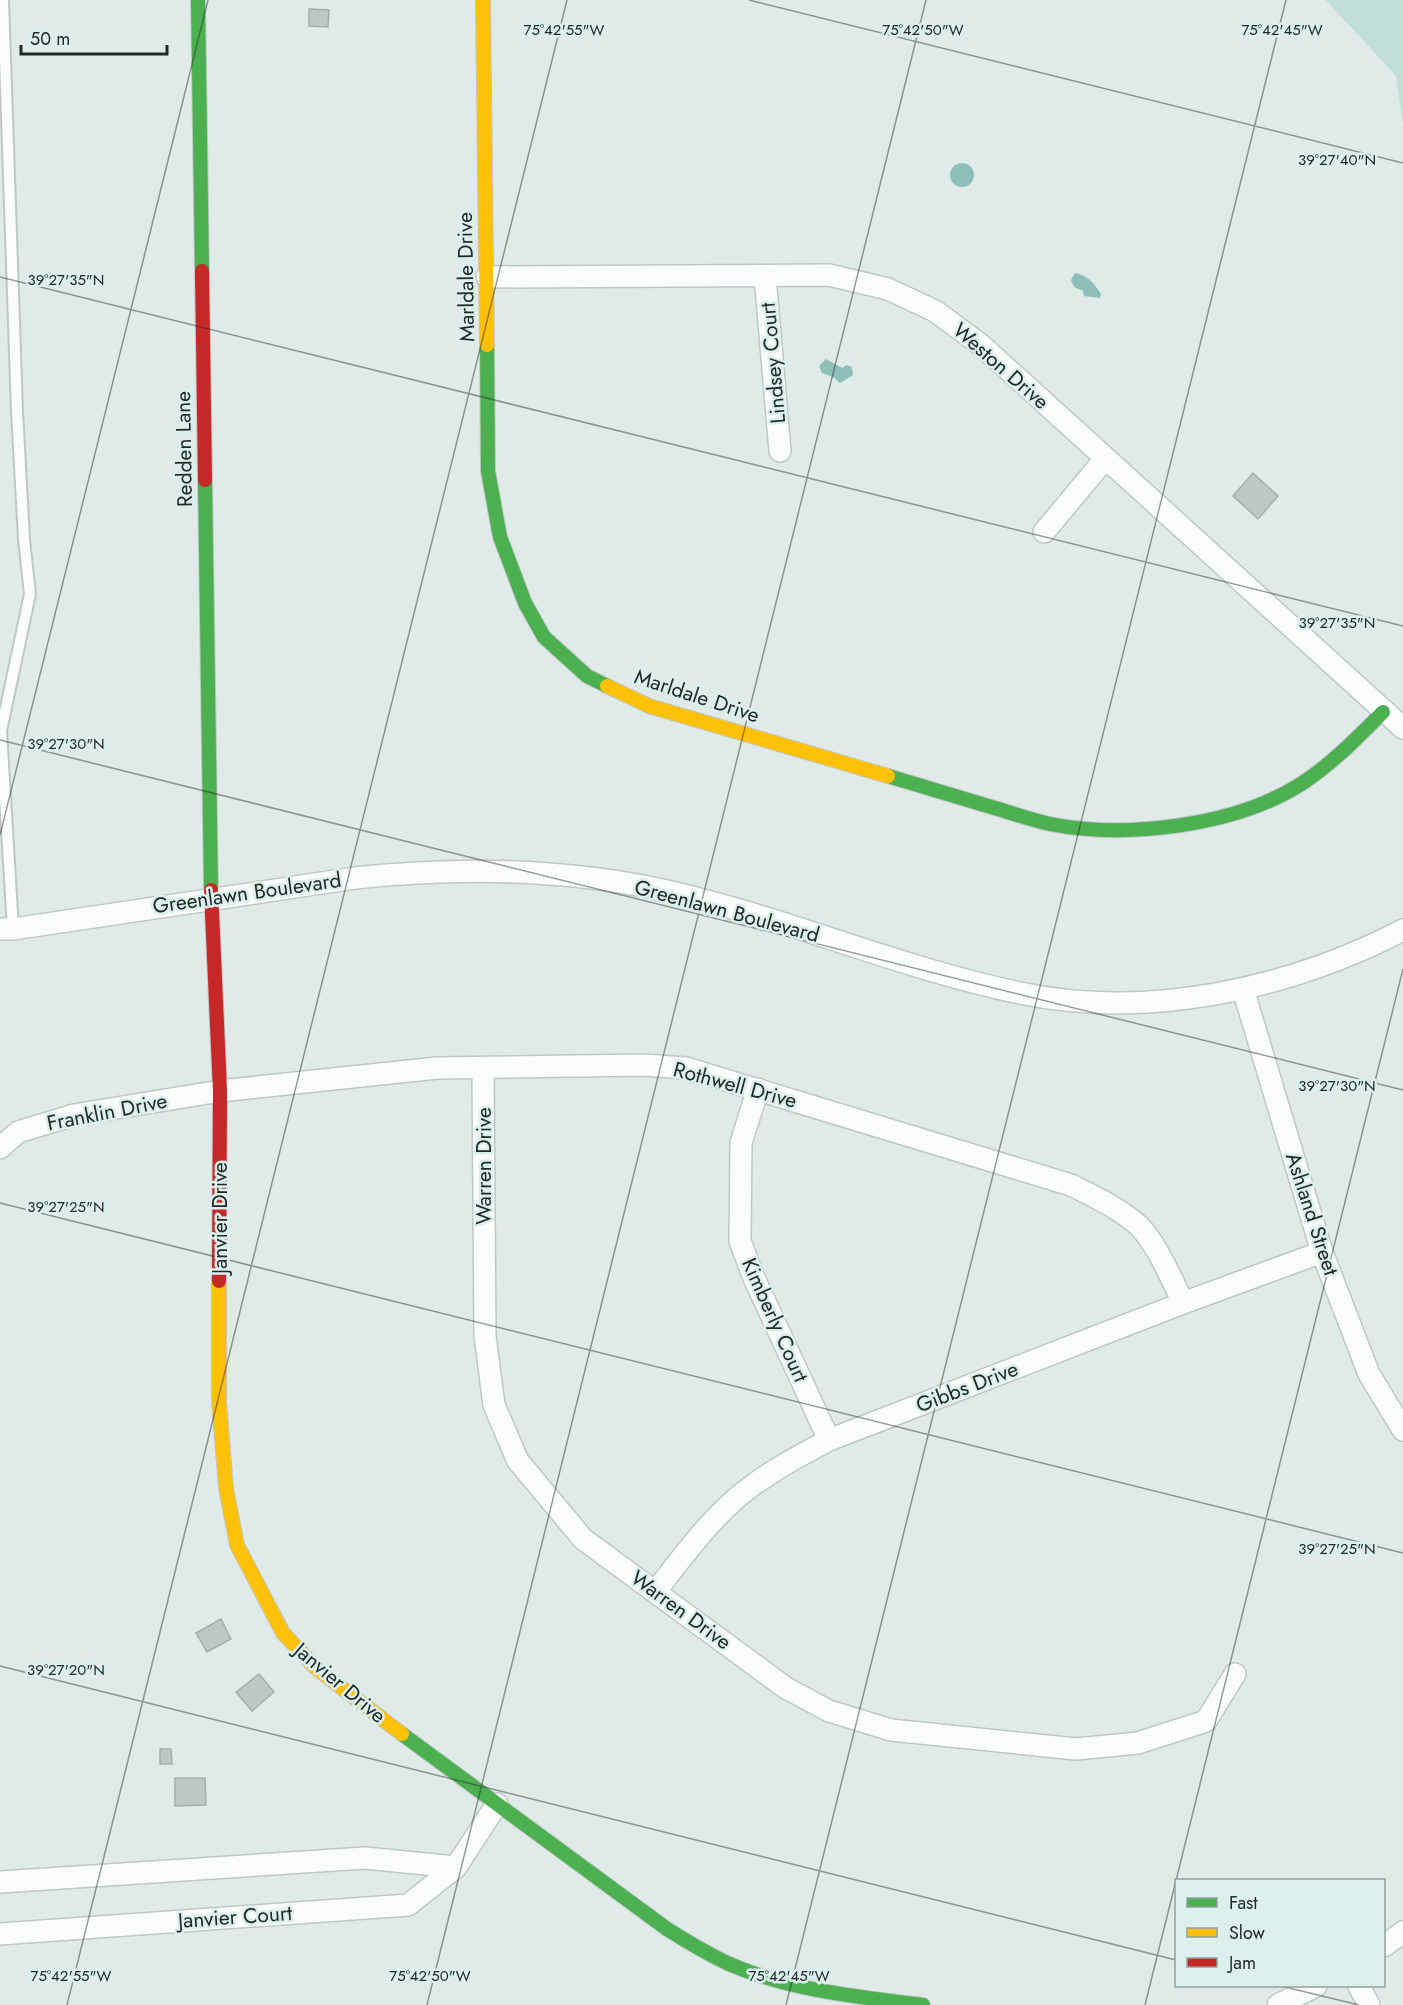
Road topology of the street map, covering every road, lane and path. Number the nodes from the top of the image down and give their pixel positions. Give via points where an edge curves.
1 (3, 0) edge
2 (198, 0) edge
3 (483, 0) edge
4 (765, 276) junction
5 (488, 277) junction
6 (780, 451) dead end
7 (1105, 459) junction
8 (1044, 532) dead end
9 (1383, 711) junction
10 (1403, 728) edge
11 (211, 898) junction
12 (6, 929) edge
13 (1403, 930) edge
14 (1243, 989) junction
15 (483, 1068) junction
16 (758, 1089) junction
17 (220, 1091) junction
18 (0, 1148) edge
19 (1322, 1252) junction
20 (1183, 1303) junction
21 (1403, 1430) edge
22 (829, 1440) junction
23 (656, 1591) junction
24 (1235, 1674) dead end
25 (497, 1804) junction
26 (456, 1867) junction
27 (0, 1882) edge
28 (1403, 1932) edge
29 (0, 1934) edge
30 (1385, 1945) edge
31 (1314, 1987) edge
32 (1360, 1987) edge
33 (923, 2005) edge
34 (1278, 2005) edge
35 (1370, 2005) edge

1 - 12 lane via 16,411 30,594 1,732
2 - 11 street, Redden Lane
3 - 5 street, Marldale Drive
4 - 5 street, Weston Drive
4 - 6 street, Lindsey Court
4 - 7 street, Weston Drive via 829,276 888,289 935,311 981,345
5 - 9 street, Marldale Drive via 488,471 500,537 525,603 544,638 587,676 649,706 1050,824 1107,830 1166,828 1224,818 1277,798 1324,768
7 - 8 street
7 - 9 street, Weston Drive
9 - 10 street, Weston Drive
11 - 12 street, Greenlawn Boulevard
11 - 14 street, Greenlawn Boulevard via 407,872 511,871 561,875 714,903 1023,994 1122,1002
11 - 17 street, Janvier Drive
13 - 14 street, Greenlawn Boulevard via 1344,958
14 - 19 street, Ashland Street
15 - 16 street, Rothwell Drive via 686,1068
15 - 17 street, Rothwell Drive via 437,1068
15 - 23 street, Warren Drive via 485,1336 494,1405 518,1461 583,1539
16 - 20 street, Rothwell Drive via 1071,1185 1107,1202 1140,1227
16 - 22 street, Kimberly Court via 741,1143 740,1241
17 - 18 street, Franklin Drive via 74,1115 18,1132
17 - 25 street, Janvier Drive via 219,1402 226,1488 237,1545 283,1633 316,1668
19 - 20 street, Gibbs Drive
19 - 21 street, Ashland Street via 1369,1374
20 - 22 street, Gibbs Drive
22 - 23 street, Gibbs Drive via 747,1489 716,1518
23 - 24 street, Warren Drive via 786,1688 829,1711 891,1730 1076,1749 1138,1743 1206,1721
25 - 26 street, Janvier Court
25 - 33 street, Janvier Drive via 702,1951 812,1990
26 - 27 street via 365,1858
26 - 29 street, Janvier Court via 408,1905
28 - 30 street
31 - 34 street
32 - 35 street

